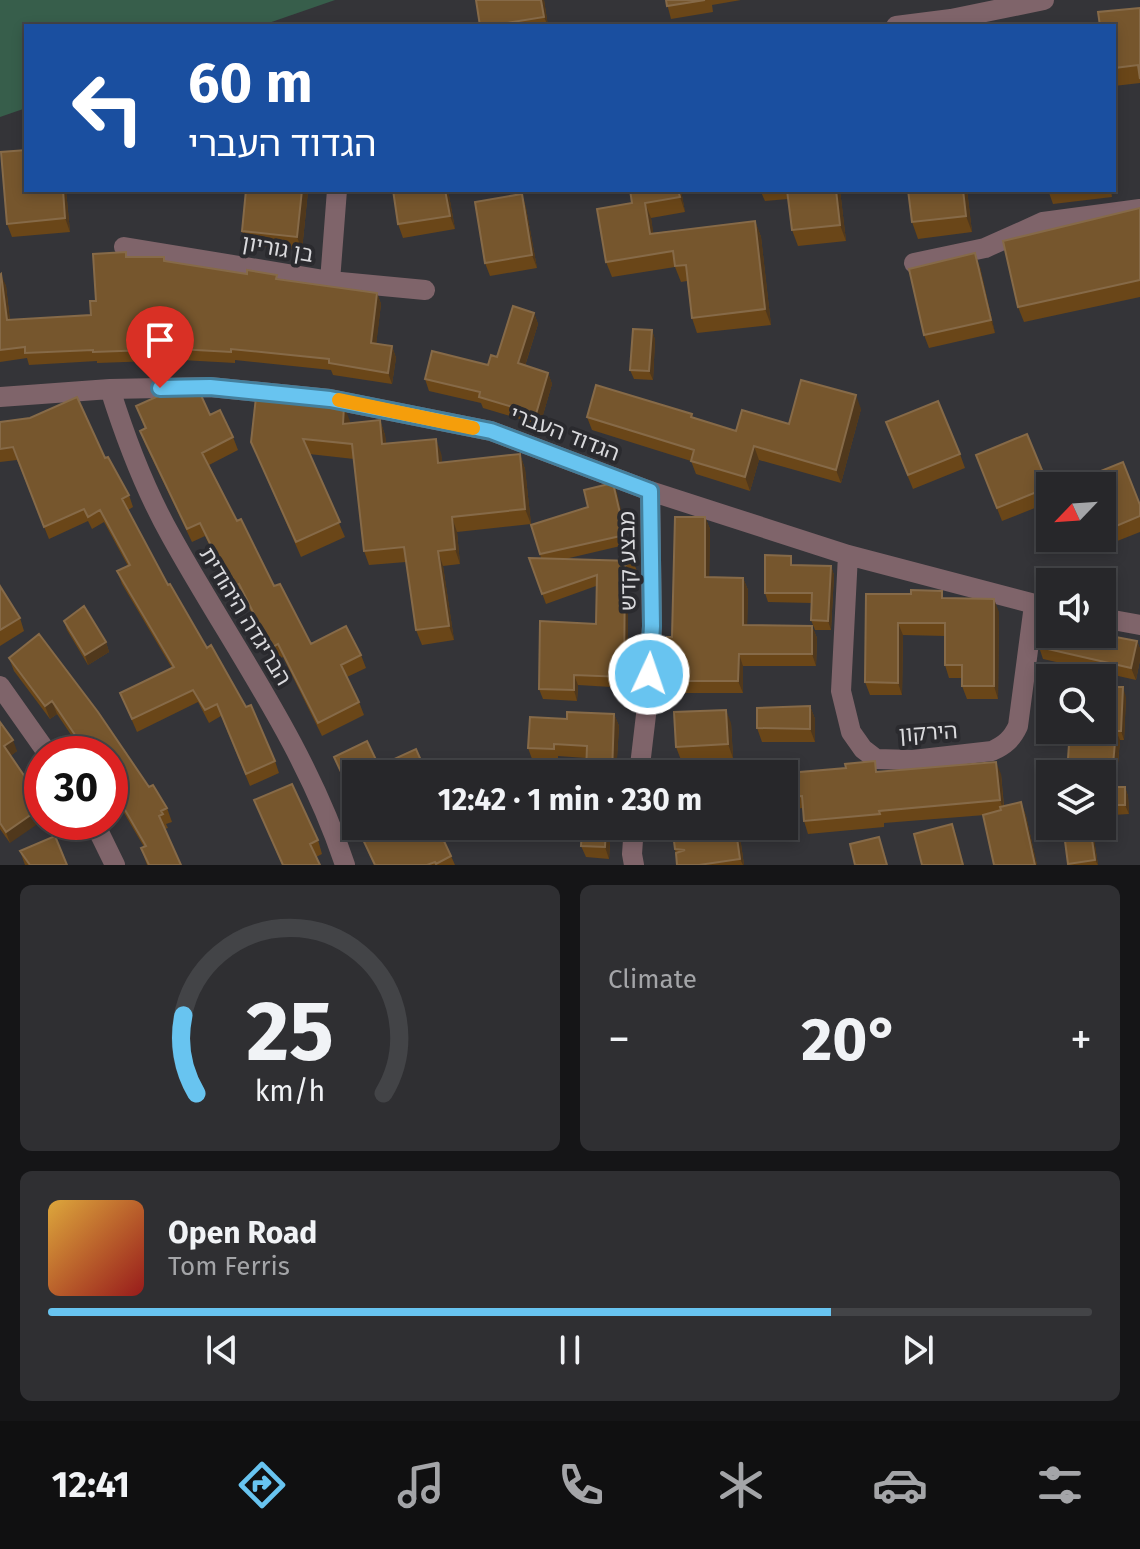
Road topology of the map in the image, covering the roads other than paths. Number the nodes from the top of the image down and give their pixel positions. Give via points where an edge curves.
1 (1044, 0) edge
2 (912, 24) edge
3 (337, 192) edge
4 (1140, 209) edge
5 (124, 247) dead end
6 (914, 263) dead end
7 (330, 281) junction
8 (425, 290) dead end
9 (110, 389) junction
10 (0, 397) edge
11 (650, 491) junction
12 (848, 555) junction
13 (1036, 604) edge
14 (1116, 621) edge
15 (1140, 625) edge
16 (1036, 636) edge
17 (0, 686) edge
18 (35, 736) edge
19 (641, 760) edge
20 (103, 840) edge
21 (633, 840) edge
22 (115, 865) edge
23 (345, 865) edge
24 (634, 865) edge

1 - 2 street
3 - 7 street
4 - 6 street via 1043,222 985,248
5 - 7 street, בן גוריון
7 - 8 street, בן גוריון
9 - 10 street, הגדוד העברי
9 - 11 street, הגדוד העברי via 210,387 330,399 491,431
9 - 23 street, הבריגדה היהודית via 126,440 170,534 291,737
11 - 12 street, הגדוד העברי
11 - 19 street, מבצע קדש via 652,626
12 - 13 street, הגדוד העברי
12 - 16 street, הירקון via 841,691 851,732 876,759 913,760 1003,746 1018,726
14 - 15 street
17 - 18 street
20 - 22 street
21 - 24 street

